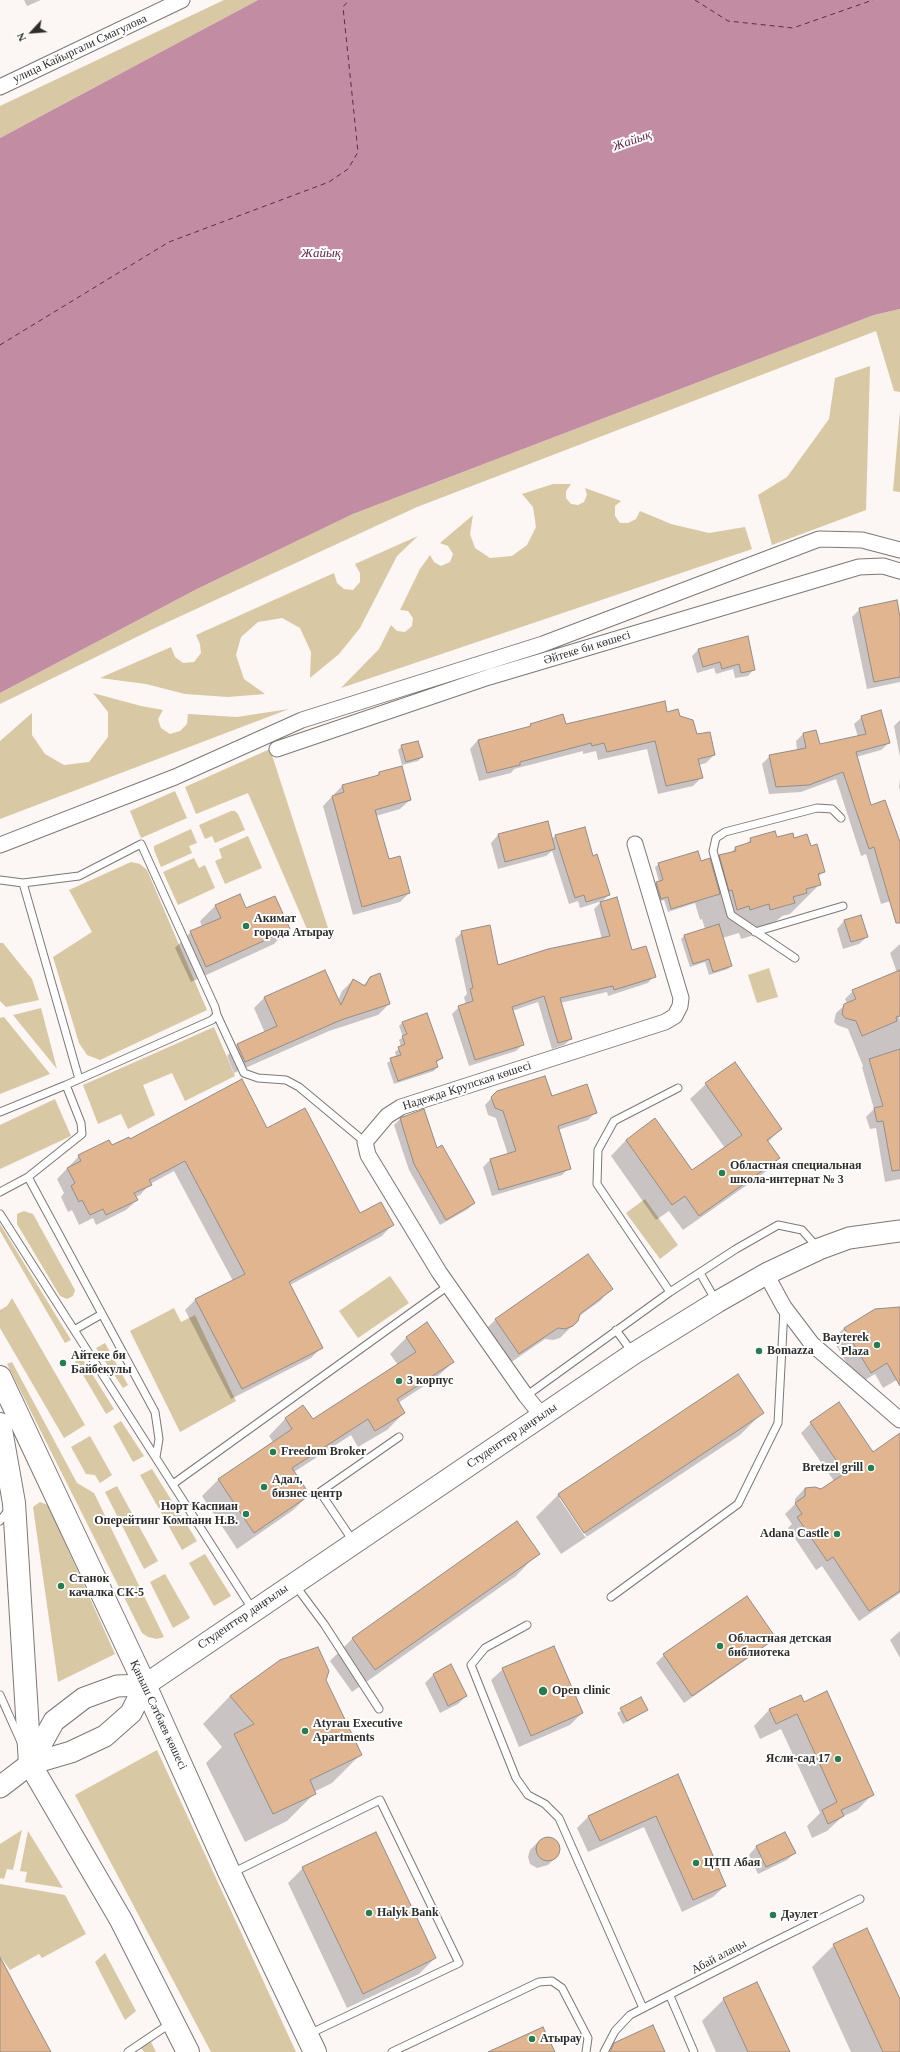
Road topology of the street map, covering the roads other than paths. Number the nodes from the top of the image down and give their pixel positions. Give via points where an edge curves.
1 (182, 0) edge
2 (0, 87) edge
3 (900, 550) edge
4 (900, 571) edge
5 (277, 749) dead end
6 (841, 818) dead end
7 (0, 844) edge
8 (635, 844) dead end
9 (0, 880) edge
10 (23, 883) junction
11 (843, 906) dead end
12 (754, 932) junction
13 (795, 958) dead end
14 (217, 1015) junction
15 (79, 1079) junction
16 (66, 1085) junction
17 (678, 1088) dead end
18 (0, 1112) edge
19 (365, 1142) junction
20 (28, 1176) junction
21 (0, 1192) edge
22 (0, 1214) edge
23 (900, 1231) edge
24 (819, 1249) junction
25 (700, 1273) junction
26 (766, 1274) junction
27 (448, 1286) junction
28 (670, 1292) junction
29 (717, 1302) junction
30 (784, 1307) junction
31 (102, 1314) junction
32 (74, 1330) junction
33 (616, 1330) junction
34 (633, 1354) junction
35 (0, 1377) edge
36 (526, 1396) junction
37 (898, 1415) edge
38 (542, 1416) junction
39 (0, 1424) edge
40 (399, 1437) dead end
41 (156, 1457) junction
42 (173, 1484) junction
43 (14, 1503) junction
44 (0, 1521) edge
45 (354, 1543) junction
46 (294, 1584) junction
47 (611, 1598) dead end
48 (254, 1610) junction
49 (527, 1625) dead end
50 (145, 1685) junction
51 (0, 1695) edge
52 (379, 1709) dead end
53 (30, 1764) junction
54 (0, 1787) edge
55 (230, 1874) junction
56 (860, 1899) dead end
57 (670, 1996) junction
58 (643, 2008) junction
59 (173, 2022) junction
60 (311, 2044) edge
61 (128, 2052) edge
62 (188, 2052) edge
63 (392, 2052) edge
64 (586, 2052) edge
65 (604, 2052) edge
66 (694, 2052) edge

1 - 2 street, улица Кайыргали Смагулова
3 - 7 street via 862,540 820,539 543,644 302,720 175,777
4 - 5 street, Әйтеке би көшесі via 883,566 859,567 489,677
6 - 12 lane via 832,809 817,808 725,832 716,838 713,851 731,915
8 - 19 street, Надежда Крупская көшесі via 681,998 675,1016 665,1022 401,1107 374,1128
9 - 10 lane
10 - 14 lane via 79,876 141,844
10 - 15 lane
11 - 12 lane
12 - 13 lane
14 - 15 lane via 212,1020
14 - 19 lane via 244,1073 258,1078 286,1080 299,1087
15 - 16 lane
16 - 18 lane
16 - 20 lane via 82,1124 82,1134
17 - 28 lane via 614,1121 598,1150 597,1184
19 - 27 street via 368,1155
20 - 21 lane
20 - 31 lane
22 - 32 lane
23 - 24 street, Студенттер даңғылы via 849,1238
24 - 25 lane via 802,1230 778,1225
24 - 26 street, Студенттер даңғылы
25 - 28 lane
25 - 29 lane
26 - 29 street, Студенттер даңғылы
26 - 30 street
27 - 36 street
27 - 42 lane
28 - 33 lane
29 - 34 street, Студенттер даңғылы
30 - 37 street via 812,1344
30 - 47 lane via 778,1423 738,1504
31 - 32 lane
31 - 41 lane via 155,1412 159,1439
32 - 41 lane
33 - 34 lane
33 - 36 lane
34 - 38 street, Студенттер даңғылы
35 - 50 main road, Қаныш Сәтбаев көшесі
36 - 38 street
38 - 45 street, Студенттер даңғылы
39 - 43 main road
40 - 45 lane via 320,1492
41 - 42 lane
42 - 48 lane
43 - 44 lane
43 - 53 main road
45 - 46 street, Студенттер даңғылы
46 - 48 street, Студенттер даңғылы
46 - 52 lane via 324,1624
48 - 50 street, Студенттер даңғылы
49 - 58 lane via 485,1648 471,1665 516,1778 528,1795 545,1804 559,1818
50 - 53 street via 131,1713 105,1736 71,1752
50 - 53 street via 118,1686 84,1698 54,1721
50 - 55 main road, Қаныш Сәтбаев көшесі
51 - 53 lane
53 - 54 street
53 - 59 main road via 121,1920
55 - 60 main road, Қаныш Сәтбаев көшесі
55 - 60 lane via 380,1800 459,1963
56 - 57 lane, Абай алаңы
57 - 58 lane, Абай алаңы
57 - 66 lane
58 - 65 lane, Абай алаңы via 630,2015 615,2031
59 - 61 lane
59 - 62 main road
63 - 64 lane via 539,1982 552,1981 562,1988 588,2038

